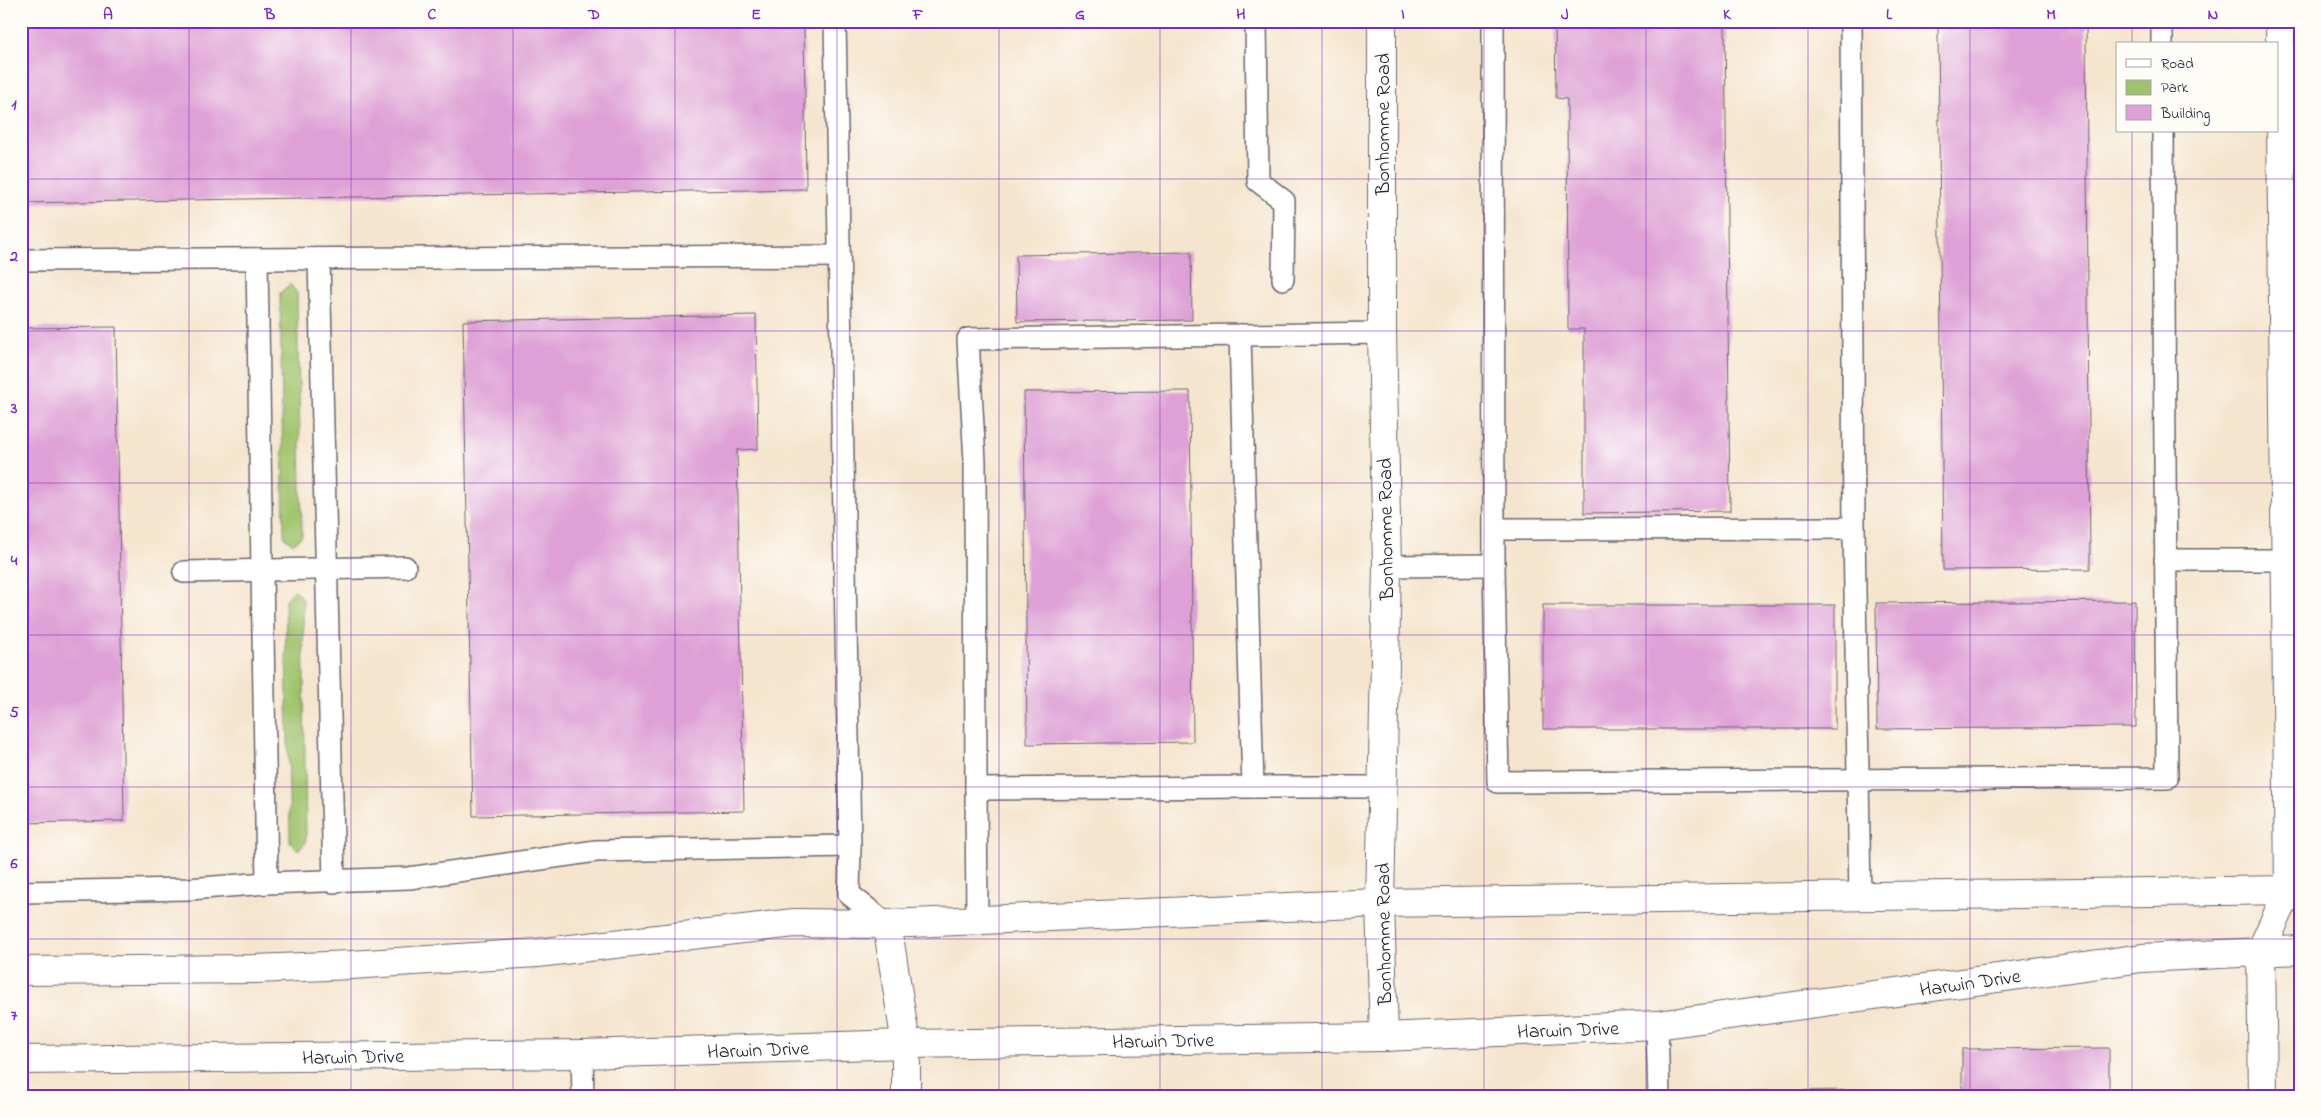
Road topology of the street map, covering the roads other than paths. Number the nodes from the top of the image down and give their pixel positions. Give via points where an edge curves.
1 (835, 21) edge
2 (1256, 21) edge
3 (1382, 21) edge
4 (1493, 21) edge
5 (1851, 21) edge
6 (2162, 21) edge
7 (2280, 21) edge
8 (2162, 42) edge
9 (2163, 132) edge
10 (840, 256) junction
11 (257, 259) junction
12 (319, 259) junction
13 (21, 260) edge
14 (1283, 279) dead end
15 (1382, 333) junction
16 (1240, 335) junction
17 (1495, 528) junction
18 (1854, 528) junction
19 (2165, 560) junction
20 (2286, 560) junction
21 (1494, 565) junction
22 (1387, 566) junction
23 (406, 567) dead end
24 (326, 569) junction
25 (262, 570) junction
26 (184, 572) dead end
27 (1860, 780) junction
28 (1253, 787) junction
29 (1384, 787) junction
30 (976, 788) junction
31 (850, 846) junction
32 (334, 882) junction
33 (267, 883) junction
34 (21, 892) edge
35 (2296, 895) edge
36 (1860, 898) junction
37 (1380, 903) junction
38 (977, 920) junction
39 (887, 924) junction
40 (2300, 950) edge
41 (2261, 951) junction
42 (21, 971) edge
43 (1657, 1025) junction
44 (1384, 1037) junction
45 (906, 1044) junction
46 (582, 1054) junction
47 (21, 1060) edge
48 (583, 1097) edge
49 (906, 1097) edge
50 (1659, 1097) edge
51 (2263, 1097) edge

1 - 10 lane
2 - 14 lane via 1258,181 1284,201
3 - 15 main road, Bonhomme Road
4 - 17 lane
5 - 18 lane
6 - 8 lane
7 - 20 main road
9 - 19 lane
10 - 12 lane
10 - 31 lane
11 - 12 lane
11 - 13 lane
11 - 25 lane
12 - 24 lane
15 - 16 lane
15 - 22 main road, Bonhomme Road
16 - 28 lane
16 - 30 lane via 968,339 975,461
17 - 18 lane
17 - 21 lane
18 - 27 lane
19 - 20 lane
19 - 27 lane via 2167,778
20 - 35 main road
21 - 22 lane
21 - 27 lane via 1498,782
22 - 29 main road, Bonhomme Road
23 - 24 lane
24 - 25 lane
24 - 32 lane
25 - 26 lane
25 - 33 lane
27 - 36 lane
28 - 29 lane
28 - 30 lane
29 - 37 main road, Bonhomme Road
30 - 38 lane
31 - 32 lane via 596,851 409,878
31 - 39 lane via 849,894
32 - 33 lane
33 - 34 lane via 190,889
35 - 36 main road
35 - 41 main road
36 - 37 main road
37 - 38 main road
37 - 44 main road, Bonhomme Road
38 - 39 main road
39 - 42 main road via 794,923 537,952 352,965
39 - 45 main road
40 - 41 main road, Harwin Drive
41 - 43 main road, Harwin Drive via 2142,958
41 - 51 main road
43 - 44 main road, Harwin Drive
43 - 50 lane
44 - 45 main road, Harwin Drive
45 - 46 main road, Harwin Drive
45 - 49 main road
46 - 47 main road, Harwin Drive
46 - 48 lane

